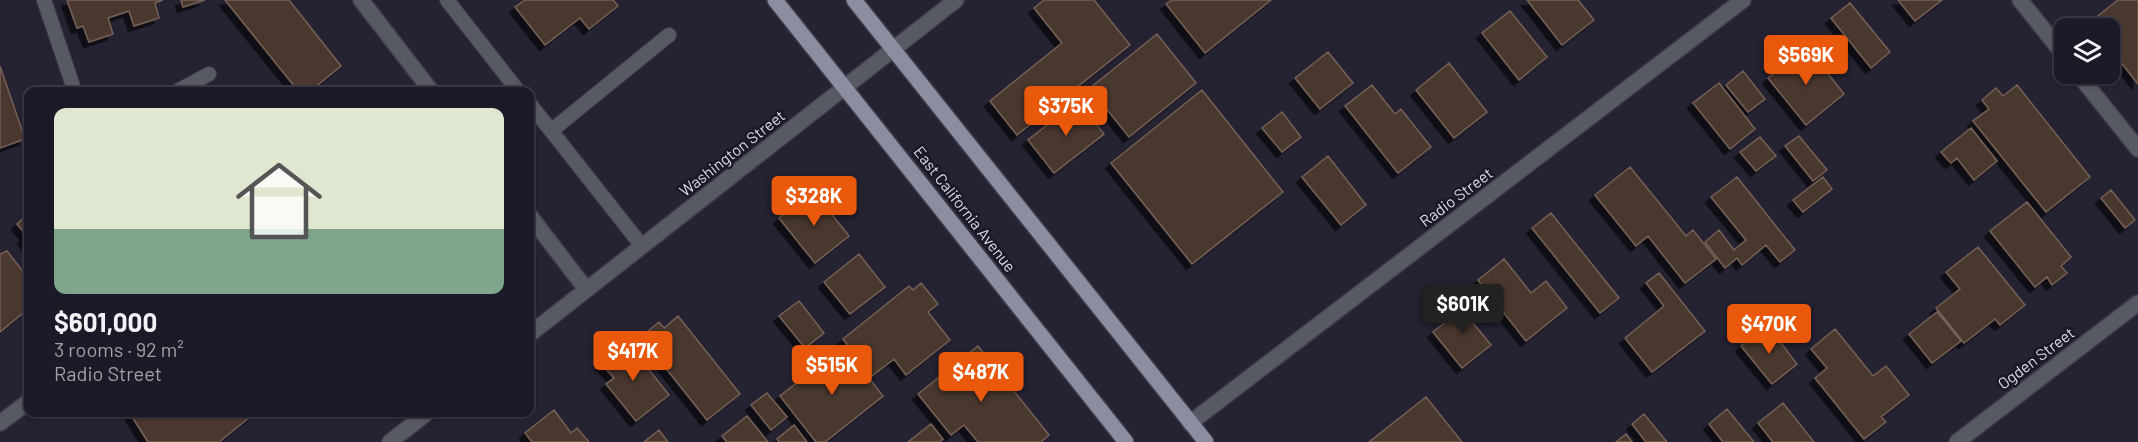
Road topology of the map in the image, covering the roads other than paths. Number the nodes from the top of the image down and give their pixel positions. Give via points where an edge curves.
1 (44, 0) edge
2 (361, 0) edge
3 (447, 0) edge
4 (775, 0) edge
5 (854, 0) edge
6 (956, 0) edge
7 (1743, 0) edge
8 (2020, 0) edge
9 (669, 35) dead end
10 (2054, 42) edge
11 (893, 49) junction
12 (209, 74) dead end
13 (2086, 84) edge
14 (73, 87) edge
15 (185, 87) edge
16 (428, 87) edge
17 (515, 87) edge
18 (846, 88) junction
19 (534, 109) edge
20 (551, 131) junction
21 (2138, 149) edge
22 (534, 221) edge
23 (642, 246) junction
24 (586, 290) junction
25 (2138, 303) edge
26 (534, 331) edge
27 (24, 405) edge
28 (422, 417) edge
29 (0, 423) edge
30 (1190, 423) junction
31 (390, 442) edge
32 (1126, 442) edge
33 (1206, 442) edge
34 (1957, 442) edge

1 - 14 lane
2 - 16 street
3 - 17 lane
4 - 18 main road, East California Avenue
5 - 11 main road
6 - 11 street, Washington Street
7 - 30 street, Radio Street
8 - 10 street
9 - 20 lane
11 - 18 street, Washington Street
11 - 30 main road
12 - 15 lane
13 - 21 street
18 - 23 street, Washington Street
18 - 32 main road, East California Avenue
19 - 20 lane
20 - 23 lane
22 - 24 street
23 - 24 street, Washington Street
24 - 26 street, Washington Street
25 - 34 street, Ogden Street
27 - 29 street
28 - 31 street
30 - 33 main road

